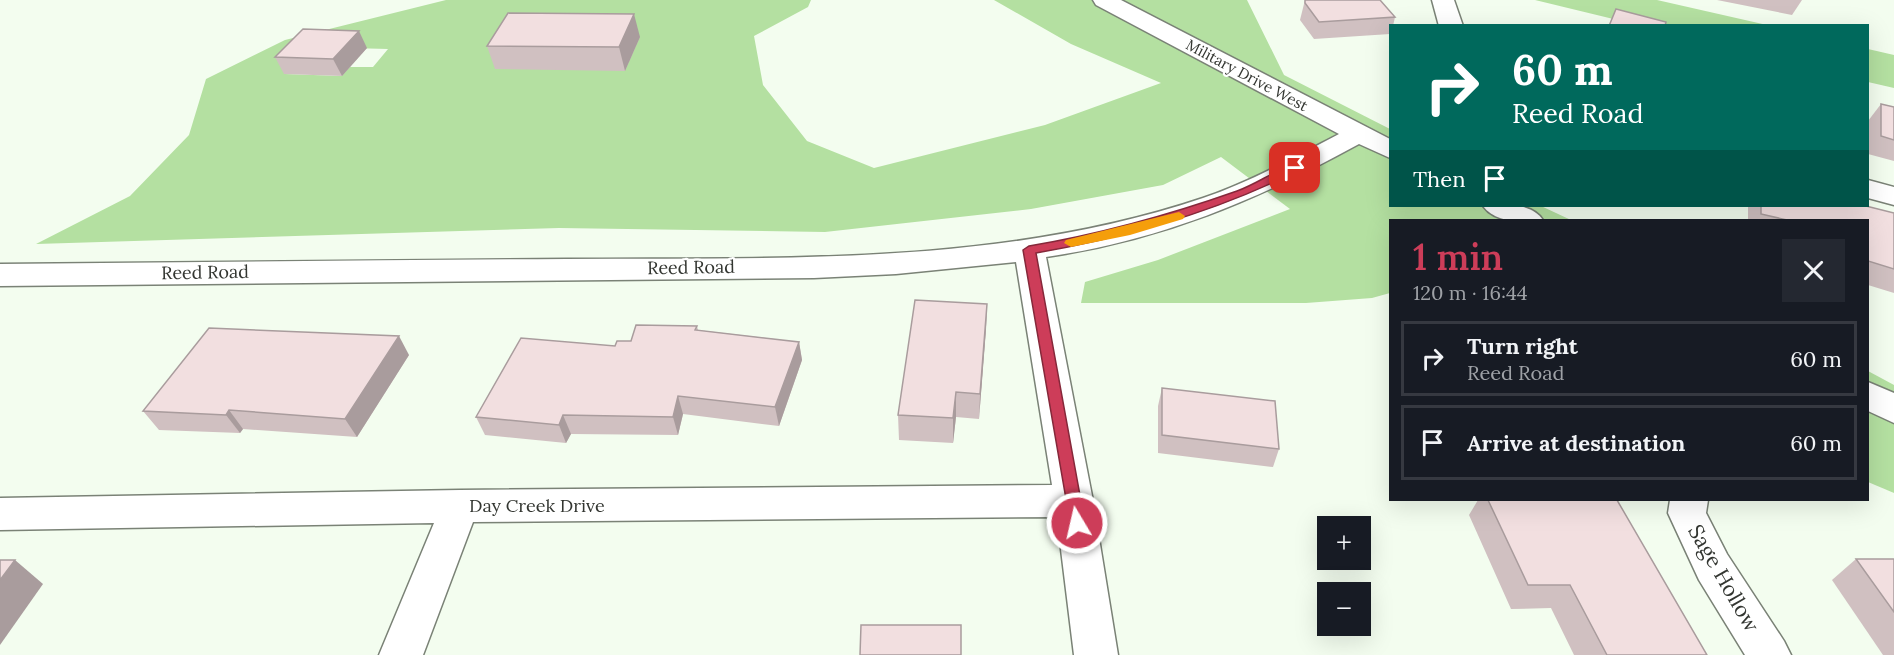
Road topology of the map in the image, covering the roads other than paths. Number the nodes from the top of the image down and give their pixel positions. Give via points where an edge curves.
1 (1104, 0) edge
2 (1443, 0) edge
3 (1450, 24) edge
4 (1358, 134) junction
5 (1389, 150) edge
6 (1869, 189) edge
7 (1894, 196) edge
8 (1500, 207) edge
9 (1526, 219) edge
10 (1029, 250) junction
11 (0, 275) edge
12 (1869, 396) edge
13 (1894, 409) edge
14 (1074, 501) junction
15 (1689, 501) edge
16 (460, 506) junction
17 (0, 514) edge
18 (401, 655) edge
19 (1096, 655) edge
20 (1769, 655) edge

1 - 4 street, Military Drive West
2 - 3 street
4 - 5 street, Military Drive West
4 - 10 street, Reed Road via 1281,176 1211,206 1130,231
6 - 7 street
8 - 9 street
10 - 11 street, Reed Road via 934,261 804,266
10 - 14 street
12 - 13 street
14 - 16 street, Day Creek Drive
14 - 19 street
15 - 20 street, Sage Hollow via 1687,513 1713,567
16 - 17 street, Day Creek Drive
16 - 18 street

